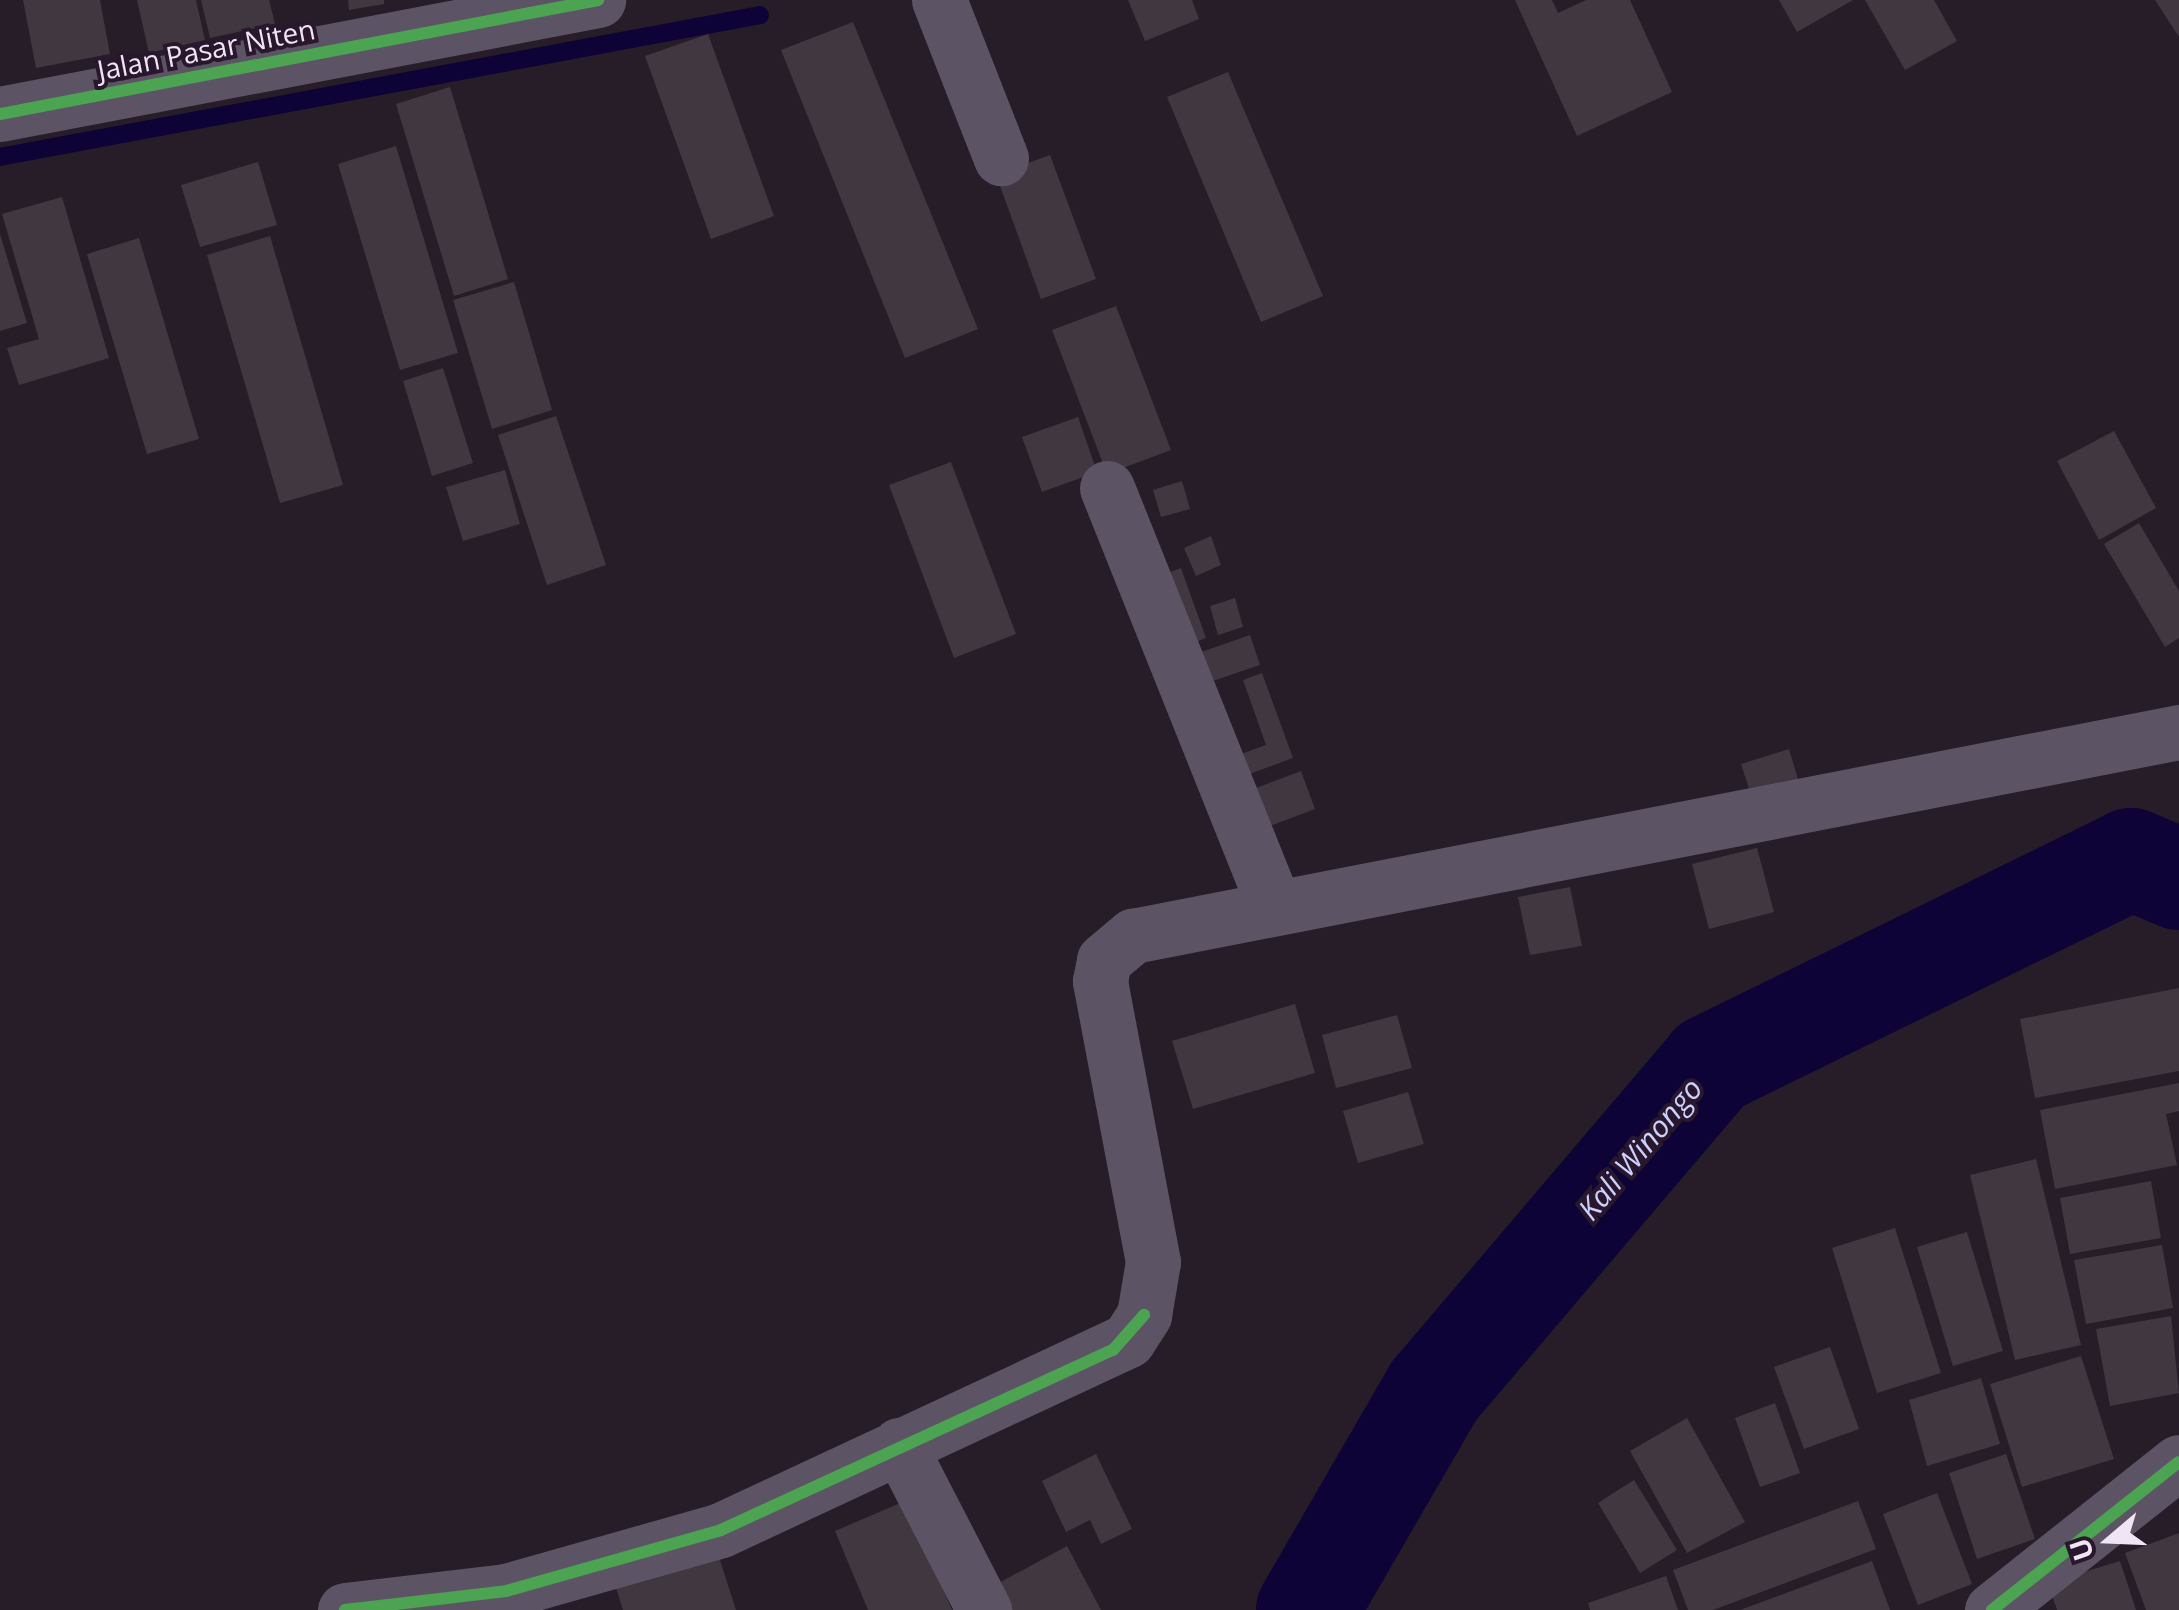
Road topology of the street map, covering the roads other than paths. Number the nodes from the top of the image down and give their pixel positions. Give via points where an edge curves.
1 (598, 0) edge
2 (939, 0) edge
3 (0, 114) edge
4 (1001, 158) dead end
5 (1106, 488) dead end
6 (2179, 732) edge
7 (1274, 906) junction
8 (899, 1445) junction
9 (2179, 1462) edge
10 (2044, 1592) edge
11 (508, 1600) edge
12 (345, 1610) edge
13 (984, 1610) edge
14 (1992, 1610) edge

1 - 3 street, Jalan Pasar Niten
2 - 4 street
5 - 7 street
6 - 7 street
7 - 8 street via 1133,936 1104,960 1100,981 1153,1262 1144,1315 1113,1350
8 - 11 street via 721,1530
8 - 13 street
9 - 10 street
10 - 14 street
11 - 12 street

